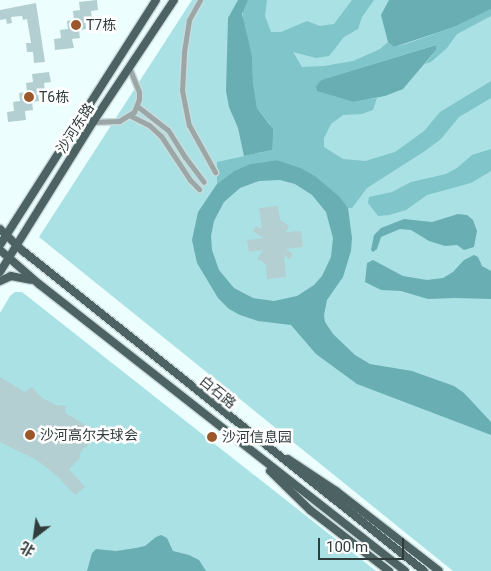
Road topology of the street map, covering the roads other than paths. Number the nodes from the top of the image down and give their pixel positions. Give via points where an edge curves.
1 (156, 0) edge
2 (174, 0) edge
3 (200, 0) edge
4 (129, 67) junction
5 (137, 106) junction
6 (131, 116) junction
7 (93, 122) junction
8 (215, 172) dead end
9 (204, 182) dead end
10 (199, 189) dead end
11 (3, 232) edge
12 (0, 245) edge
13 (15, 245) junction
14 (0, 250) edge
15 (8, 258) junction
16 (0, 272) edge
17 (0, 281) edge
18 (39, 284) junction
19 (257, 440) junction
20 (249, 450) junction
21 (389, 571) edge
22 (405, 571) edge
23 (424, 571) edge
24 (439, 571) edge

1 - 11 main road, 沙河东路
2 - 4 main road, 沙河东路
3 - 8 street via 189,20 182,90 188,125
4 - 5 street via 138,87
4 - 7 main road, 沙河东路
5 - 6 street
5 - 9 street via 168,130
6 - 7 street via 120,121
6 - 10 street via 161,136
7 - 13 main road, 沙河东路
11 - 12 main road, 沙河东路
11 - 13 main road, 白石路
13 - 15 main road, 沙河东路
13 - 19 main road, 白石路
14 - 15 main road, 白石路
15 - 16 main road, 沙河东路
15 - 18 main road, 白石路
17 - 18 main road via 17,276
18 - 20 main road, 白石路
19 - 23 main road, 白石路
19 - 24 main road via 336,491
20 - 21 main road via 310,510
20 - 22 main road, 白石路

